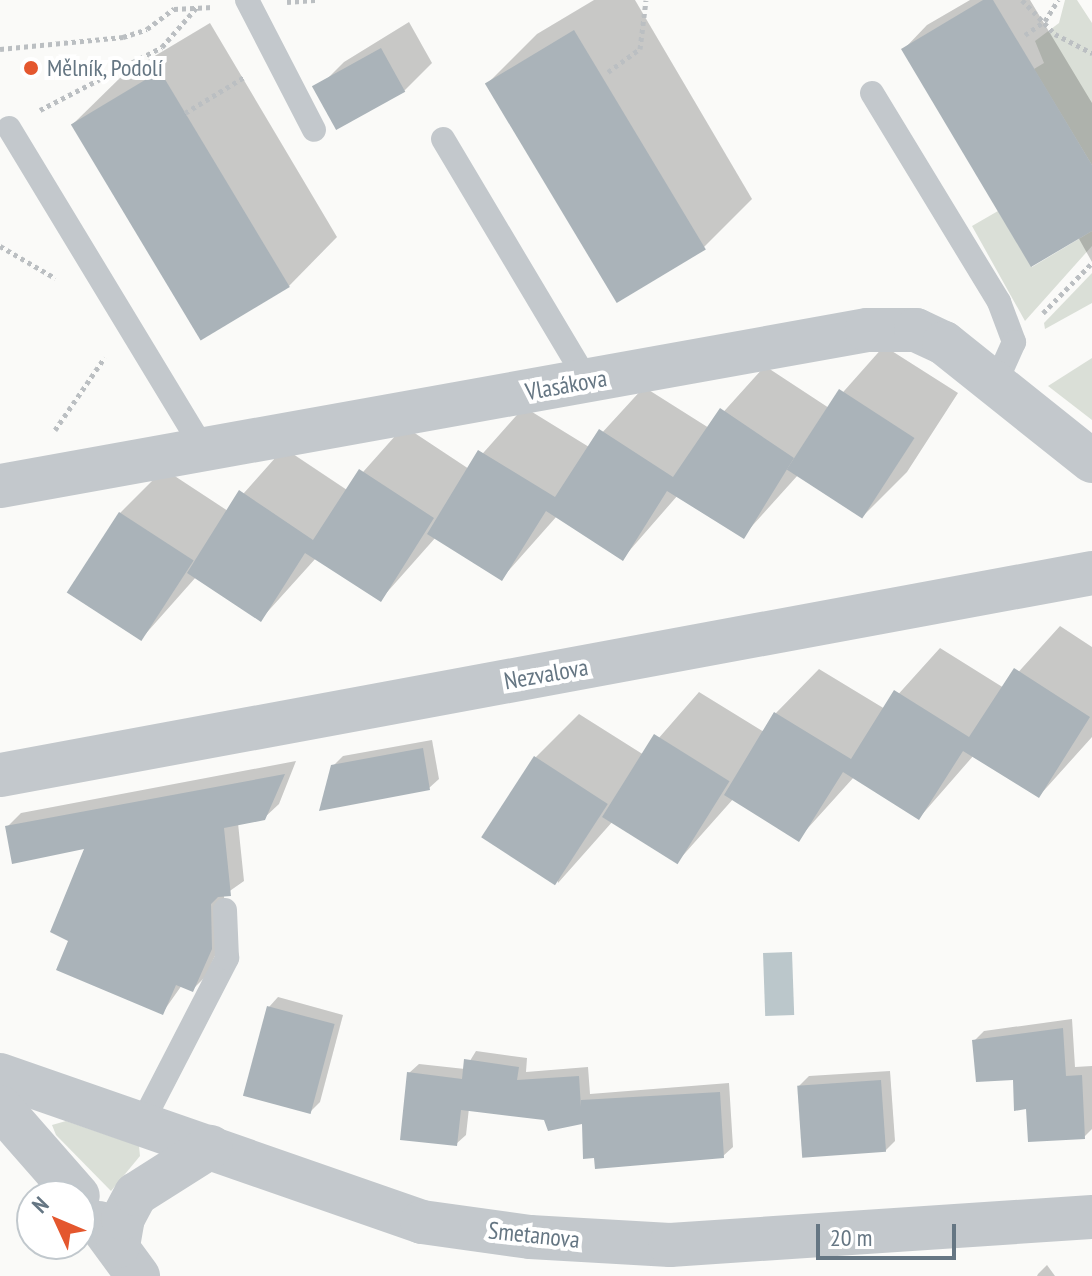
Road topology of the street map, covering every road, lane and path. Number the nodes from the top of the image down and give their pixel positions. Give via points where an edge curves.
1 (247, 0) edge
2 (646, 0) edge
3 (1022, 0) edge
4 (1058, 0) edge
5 (1045, 21) junction
6 (1025, 35) dead end
7 (0, 49) edge
8 (1092, 53) edge
9 (275, 58) junction
10 (608, 72) dead end
11 (872, 93) dead end
12 (185, 113) dead end
13 (9, 128) joint
14 (314, 130) dead end
15 (443, 139) dead end
16 (1092, 263) edge
17 (123, 318) junction
18 (1006, 361) junction
19 (587, 381) junction
20 (204, 450) junction
21 (1092, 461) edge
22 (45, 478) junction
23 (0, 486) edge
24 (1092, 573) edge
25 (0, 775) edge
26 (225, 910) dead end
27 (0, 1075) edge
28 (0, 1107) edge
29 (142, 1123) junction
30 (210, 1147) junction
31 (63, 1180) edge
32 (1092, 1217) edge
33 (96, 1220) edge
34 (128, 1261) edge

1 - 9 lane
2 - 10 path via 640,49
3 - 5 path
4 - 5 path
5 - 6 path
5 - 8 path via 1055,34
7 - 13 path via 123,37 147,29 174,9 197,7 162,47
9 - 12 path
9 - 14 lane
11 - 18 lane via 999,302
13 - 17 lane
15 - 19 lane
16 - 18 path
17 - 20 lane
17 - 22 path via 84,394 56,424
18 - 19 street, Vlasákova via 916,330 867,330
18 - 21 street, Vlasákova
19 - 20 street, Vlasákova
20 - 22 street, Vlasákova
22 - 23 street, Vlasákova
24 - 25 street, Nezvalova
26 - 29 lane via 227,958
27 - 29 street, Smetanova
28 - 31 street
29 - 30 street, Smetanova
30 - 32 street, Smetanova via 422,1222 530,1237 670,1245
30 - 34 street via 136,1194 123,1218
33 - 34 street

